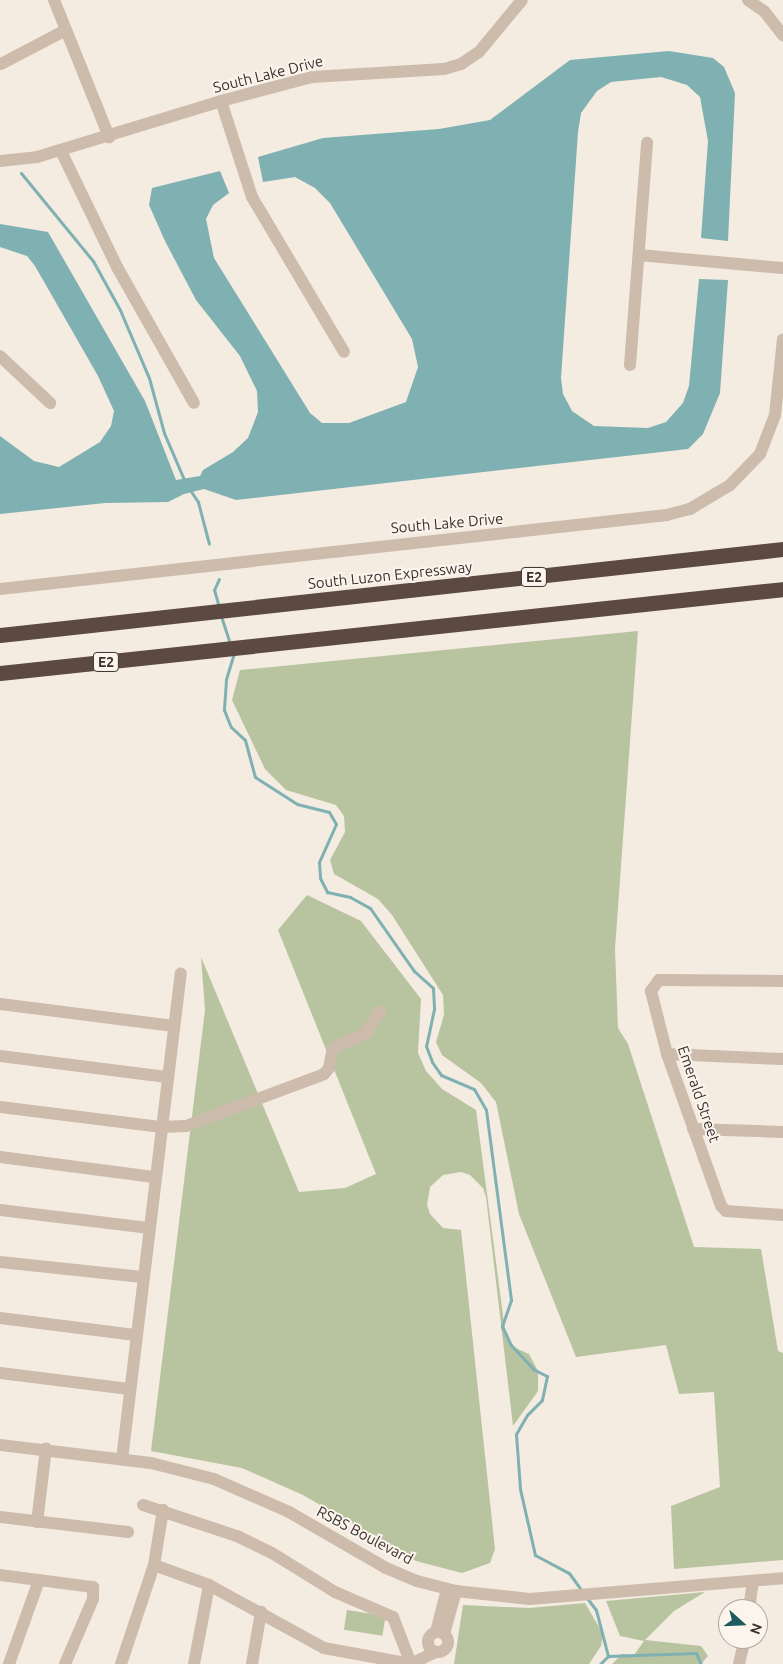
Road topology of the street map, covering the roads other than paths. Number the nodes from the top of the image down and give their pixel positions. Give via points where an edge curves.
1 (54, 0) edge
2 (522, 0) edge
3 (748, 0) edge
4 (66, 30) junction
5 (783, 35) edge
6 (1, 64) edge
7 (221, 101) junction
8 (109, 138) junction
9 (647, 143) dead end
10 (60, 151) junction
11 (0, 161) edge
12 (639, 255) junction
13 (783, 268) edge
14 (783, 339) edge
15 (344, 352) dead end
16 (0, 356) edge
17 (630, 365) dead end
18 (50, 403) dead end
19 (194, 403) dead end
20 (783, 549) edge
21 (0, 589) edge
22 (783, 589) edge
23 (0, 635) edge
24 (0, 673) edge
25 (181, 974) dead end
26 (783, 981) edge
27 (0, 1004) edge
28 (380, 1012) dead end
29 (174, 1026) junction
30 (667, 1054) junction
31 (0, 1056) edge
32 (783, 1059) edge
33 (167, 1076) junction
34 (0, 1107) edge
35 (160, 1127) junction
36 (693, 1129) junction
37 (783, 1132) edge
38 (0, 1157) edge
39 (154, 1177) junction
40 (0, 1210) edge
41 (783, 1215) edge
42 (148, 1228) junction
43 (0, 1262) edge
44 (142, 1277) junction
45 (0, 1318) edge
46 (135, 1335) junction
47 (0, 1373) edge
48 (129, 1389) junction
49 (0, 1445) edge
50 (46, 1449) junction
51 (122, 1459) junction
52 (143, 1505) dead end
53 (164, 1510) junction
54 (0, 1517) edge
55 (38, 1522) junction
56 (128, 1532) dead end
57 (154, 1566) junction
58 (0, 1576) edge
59 (783, 1578) edge
60 (38, 1580) junction
61 (753, 1581) junction
62 (209, 1584) junction
63 (451, 1590) junction
64 (750, 1599) edge
65 (261, 1612) junction
66 (436, 1636) junction
67 (743, 1649) edge
68 (436, 1652) junction
69 (410, 1660) edge
70 (9, 1664) edge
71 (65, 1664) edge
72 (121, 1664) edge
73 (194, 1664) edge
74 (252, 1664) edge
75 (739, 1664) edge

1 - 4 street
2 - 7 street, South Lake Drive via 479,52 461,64 444,69 312,77
3 - 5 street via 764,11
4 - 6 street
4 - 8 street
7 - 8 street, South Lake Drive
7 - 15 street via 252,197
8 - 10 street, South Lake Drive
9 - 12 street
10 - 11 street, South Lake Drive
10 - 19 street via 126,284
12 - 13 street
12 - 17 street
14 - 21 street, South Lake Drive via 775,415 760,454 730,485 690,509 667,515
16 - 18 street
20 - 23 highway, South Luzon Expressway / E2
22 - 24 highway, E2
25 - 29 street
26 - 30 street, Emerald Street via 659,980 651,991
27 - 29 street
28 - 35 street via 365,1034 333,1048 329,1068 324,1074 186,1126
29 - 33 street
30 - 32 street
30 - 36 street, Emerald Street
31 - 33 street
33 - 35 street
34 - 35 street
35 - 39 street
36 - 37 street
36 - 41 street, Emerald Street via 726,1211
38 - 39 street
39 - 42 street
40 - 42 street
42 - 44 street
43 - 44 street
44 - 46 street
45 - 46 street
46 - 48 street
47 - 48 street
48 - 51 street
49 - 50 street, RSBS Boulevard
50 - 51 street, RSBS Boulevard
50 - 55 street
51 - 63 street, RSBS Boulevard via 214,1479 249,1492 386,1568
52 - 53 street
53 - 57 street
53 - 69 street via 237,1536 272,1553 335,1592 393,1617
54 - 55 street
55 - 56 street
57 - 62 street
57 - 72 street
58 - 60 street
59 - 61 street, RSBS Boulevard
60 - 70 street
60 - 71 street via 92,1587 93,1599
61 - 63 street, RSBS Boulevard via 530,1599
61 - 64 street
62 - 65 street
62 - 73 street
63 - 66 street
65 - 69 street via 324,1648
65 - 74 street
66 - 68 street via 430,1648
66 - 68 street via 448,1644
66 - 69 street
67 - 75 street
68 - 69 street

